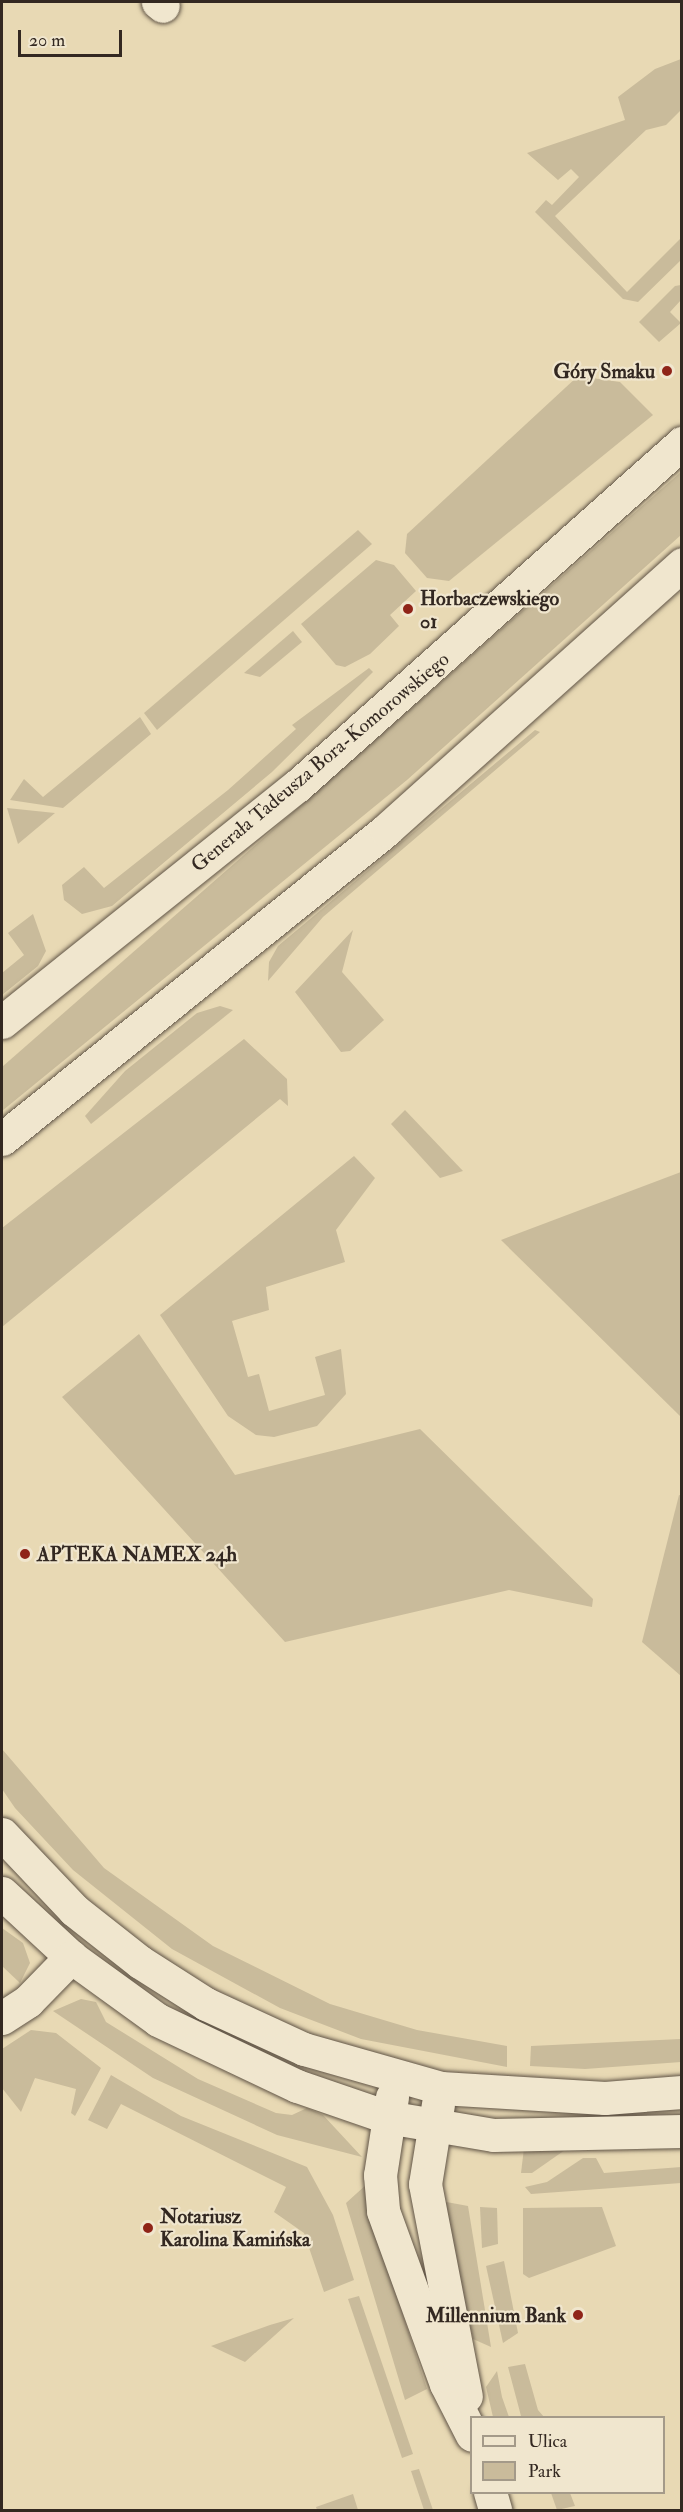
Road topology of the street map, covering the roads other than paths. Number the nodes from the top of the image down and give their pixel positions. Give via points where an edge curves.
1 (681, 442) edge
2 (681, 564) edge
3 (2, 1022) edge
4 (2, 1139) edge
5 (2, 1834) edge
6 (2, 1893) edge
7 (71, 1958) junction
8 (2, 2018) edge
9 (397, 2078) junction
10 (441, 2088) junction
11 (681, 2092) edge
12 (387, 2117) junction
13 (434, 2126) junction
14 (681, 2131) edge
15 (470, 2429) edge
16 (470, 2432) edge
17 (490, 2494) edge
18 (495, 2511) edge

1 - 3 street, Generała Tadeusza Bora-Komorowskiego via 297,786
2 - 4 street via 386,830
5 - 9 street via 74,1910 140,1962 206,2004 304,2049
6 - 7 street
7 - 8 street via 28,2001
7 - 12 street via 158,2020 238,2062
9 - 10 street
9 - 12 street
10 - 11 street via 605,2098
10 - 13 street
12 - 13 street
12 - 16 street via 382,2211 446,2384
13 - 14 street via 512,2137
13 - 15 street via 425,2184
17 - 18 street

